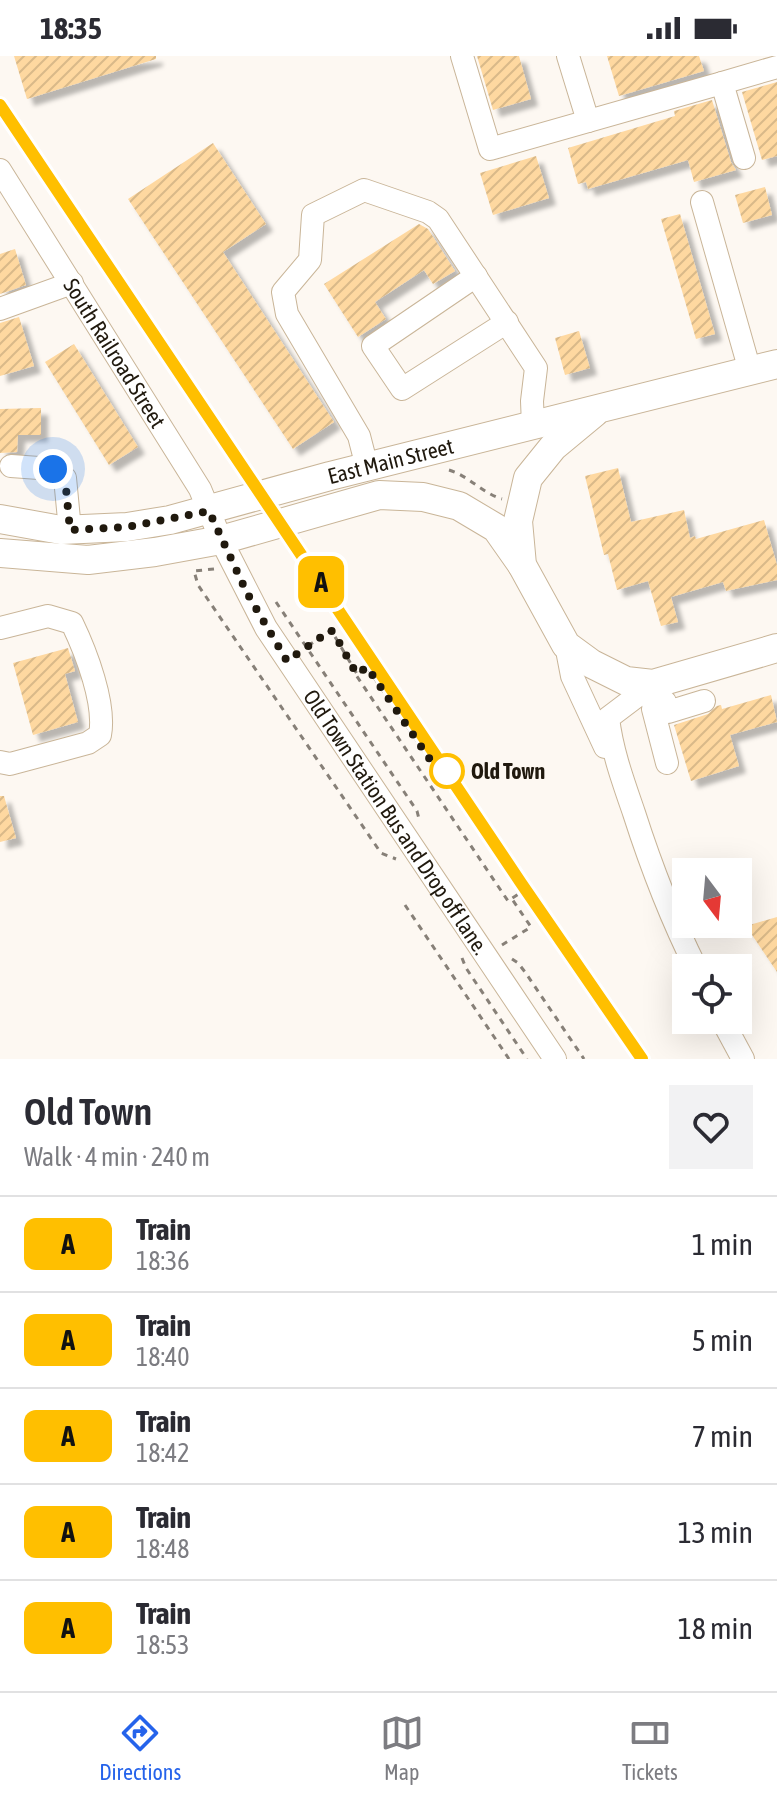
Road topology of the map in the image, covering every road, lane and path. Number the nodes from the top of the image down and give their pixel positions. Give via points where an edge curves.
1 (462, 56) edge
2 (568, 56) edge
3 (777, 67) edge
4 (722, 83) junction
5 (588, 121) junction
6 (744, 158) dead end
7 (0, 170) edge
8 (702, 202) dead end
9 (476, 276) junction
10 (72, 283) junction
11 (0, 309) edge
12 (507, 322) junction
13 (777, 364) edge
14 (750, 371) junction
15 (599, 409) junction
16 (533, 425) junction
17 (11, 466) dead end
18 (367, 467) junction
19 (209, 511) junction
20 (0, 519) edge
21 (70, 530) junction
22 (221, 540) junction
23 (0, 553) edge
24 (522, 565) junction
25 (215, 569) dead end
26 (0, 628) edge
27 (566, 645) junction
28 (777, 648) edge
29 (287, 661) junction
30 (357, 674) junction
31 (655, 693) junction
32 (704, 701) dead end
33 (0, 762) edge
34 (667, 763) dead end
35 (619, 768) junction
36 (400, 861) dead end
37 (512, 898) junction
38 (405, 905) dead end
39 (690, 954) edge
40 (461, 955) dead end
41 (485, 956) junction
42 (730, 1034) edge
43 (509, 1059) edge
44 (527, 1059) edge
45 (555, 1059) edge
46 (743, 1059) edge

1 - 5 street via 490,149
2 - 5 street
3 - 4 street
4 - 5 street
4 - 6 street
7 - 10 street, South Railroad Street
8 - 14 street
9 - 12 street
9 - 12 street via 373,346 402,389
9 - 18 street via 428,212 364,190 313,215 310,260 283,292 287,314 359,436
10 - 11 street
10 - 19 street, South Railroad Street
12 - 16 street via 536,368
13 - 14 main road, East Main Street
14 - 15 main road, East Main Street
15 - 16 main road, East Main Street
15 - 24 main road via 553,447 528,478 518,521
16 - 18 main road, East Main Street
17 - 21 street via 53,469 65,478
18 - 19 main road, East Main Street
19 - 21 main road, East Main Street via 127,527
19 - 22 street, South Railroad Street
20 - 21 main road, East Main Street
22 - 23 main road, East Main Street via 88,560
22 - 24 main road, East Main Street via 379,495 423,497 459,506 496,528
22 - 29 street, Old Town Station Bus and Drop off lane.
24 - 27 main road, East Main Street
25 - 36 path via 194,571 198,585 381,853
26 - 33 street via 48,616 72,623 103,719 100,735 88,743 10,764
27 - 31 main road via 592,664
27 - 35 street via 572,676
28 - 31 main road
29 - 30 path via 331,630
29 - 41 street, Old Town Station Bus and Drop off lane.
30 - 37 path via 508,901
30 - 37 path via 367,667 520,893
31 - 32 street via 668,712
31 - 34 street via 653,709
31 - 35 street via 608,718
35 - 39 street
37 - 41 path via 531,927
38 - 43 path
40 - 44 path
41 - 45 street, Old Town Station Bus and Drop off lane.
42 - 46 street

